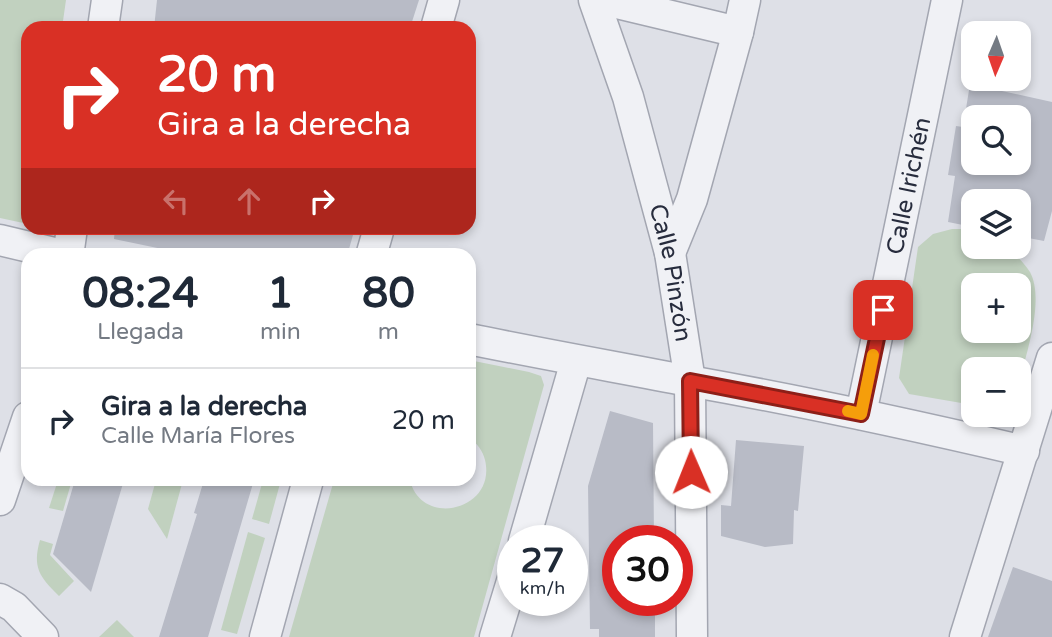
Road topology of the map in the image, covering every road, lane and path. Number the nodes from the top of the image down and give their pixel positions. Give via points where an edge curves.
1 (107, 0) edge
2 (444, 0) edge
3 (594, 0) edge
4 (604, 0) edge
5 (745, 0) edge
6 (947, 0) edge
7 (104, 21) edge
8 (438, 21) edge
9 (738, 32) junction
10 (0, 240) edge
11 (34, 248) edge
12 (670, 253) junction
13 (476, 340) edge
14 (1052, 358) edge
15 (576, 361) junction
16 (690, 381) junction
17 (861, 414) junction
18 (21, 438) edge
19 (1024, 451) junction
20 (306, 486) edge
21 (0, 500) edge
22 (529, 525) edge
23 (0, 599) edge
24 (501, 616) edge
25 (43, 637) edge
26 (265, 637) edge
27 (495, 637) edge
28 (692, 637) edge
29 (965, 637) edge

1 - 7 street
2 - 8 street
3 - 12 street, Calle Pinzón via 628,97
4 - 9 street
5 - 9 street
6 - 17 street, Calle Irichén
9 - 12 street via 692,199
10 - 11 street
12 - 16 street, Calle Pinzón
13 - 15 street
14 - 19 street
15 - 16 street
15 - 22 street
16 - 17 street
16 - 28 street, Calle Pinzón
17 - 19 street
18 - 21 street
19 - 29 street
20 - 26 street
23 - 25 street
24 - 27 street

